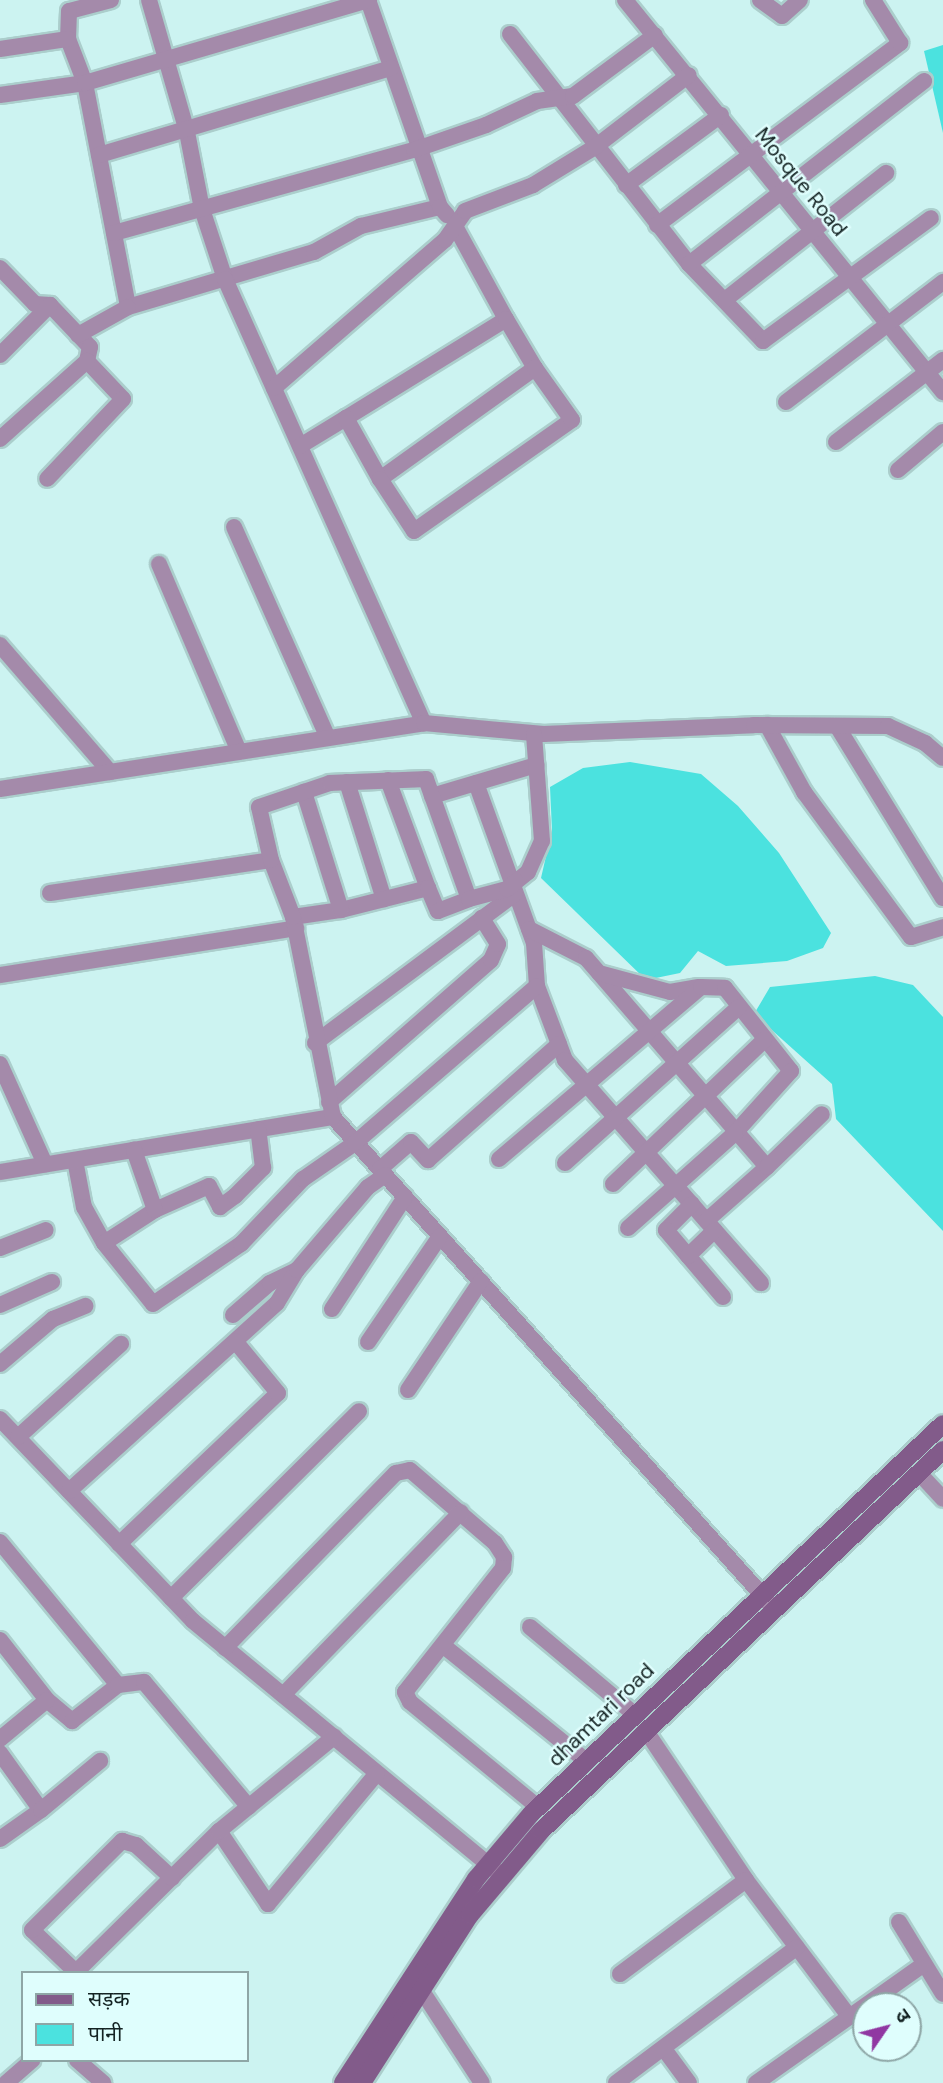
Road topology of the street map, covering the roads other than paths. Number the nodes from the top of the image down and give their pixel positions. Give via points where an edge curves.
1 (111, 0) edge
2 (149, 0) edge
3 (368, 0) edge
4 (625, 0) edge
5 (760, 0) edge
6 (800, 0) edge
7 (873, 0) edge
8 (510, 34) dead end
9 (655, 35) junction
10 (68, 39) junction
11 (0, 49) edge
12 (166, 60) junction
13 (391, 68) junction
14 (690, 75) junction
15 (924, 81) dead end
16 (85, 83) junction
17 (0, 95) edge
18 (556, 98) junction
19 (721, 115) junction
20 (187, 132) junction
21 (595, 147) junction
22 (419, 149) junction
23 (750, 154) junction
24 (99, 155) junction
25 (886, 173) dead end
26 (626, 185) junction
27 (780, 194) junction
28 (440, 207) junction
29 (202, 209) junction
30 (931, 218) dead end
31 (455, 225) junction
32 (657, 225) junction
33 (812, 231) junction
34 (114, 233) junction
35 (689, 264) junction
36 (0, 268) edge
37 (852, 276) junction
38 (225, 278) junction
39 (943, 282) edge
40 (726, 299) junction
41 (50, 305) junction
42 (128, 307) junction
43 (506, 319) junction
44 (890, 323) junction
45 (78, 335) junction
46 (0, 355) edge
47 (943, 360) edge
48 (87, 361) junction
49 (535, 368) junction
50 (928, 372) junction
51 (274, 388) junction
52 (943, 392) edge
53 (786, 402) dead end
54 (345, 418) junction
55 (943, 432) edge
56 (0, 439) edge
57 (836, 442) dead end
58 (300, 446) junction
59 (898, 470) dead end
60 (47, 479) dead end
61 (380, 479) junction
62 (234, 527) dead end
63 (159, 564) dead end
64 (0, 645) edge
65 (424, 723) junction
66 (767, 725) junction
67 (837, 726) junction
68 (534, 733) junction
69 (328, 738) junction
70 (239, 752) junction
71 (943, 758) edge
72 (536, 765) junction
73 (110, 772) junction
74 (388, 780) junction
75 (347, 782) junction
76 (477, 783) junction
77 (3, 785) edge
78 (304, 792) junction
79 (432, 796) junction
80 (271, 860) junction
81 (428, 888) junction
82 (513, 890) junction
83 (50, 893) dead end
84 (943, 898) edge
85 (384, 899) junction
86 (469, 899) junction
87 (341, 910) junction
88 (482, 918) junction
89 (294, 923) junction
90 (943, 927) edge
91 (529, 929) junction
92 (599, 973) junction
93 (0, 975) edge
94 (537, 986) junction
95 (701, 987) junction
96 (739, 1007) junction
97 (647, 1030) junction
98 (764, 1040) junction
99 (315, 1043) junction
100 (559, 1044) junction
101 (0, 1064) edge
102 (676, 1064) junction
103 (586, 1084) junction
104 (705, 1098) junction
105 (331, 1110) junction
106 (822, 1114) dead end
107 (616, 1118) junction
108 (258, 1129) junction
109 (735, 1133) junction
110 (355, 1143) junction
111 (134, 1150) junction
112 (647, 1153) junction
113 (499, 1159) dead end
114 (75, 1160) junction
115 (565, 1163) dead end
116 (45, 1164) junction
117 (766, 1167) junction
118 (0, 1172) edge
119 (383, 1172) junction
120 (613, 1184) dead end
121 (676, 1186) junction
122 (405, 1197) junction
123 (692, 1204) junction
124 (155, 1210) junction
125 (711, 1225) junction
126 (628, 1227) dead end
127 (46, 1230) dead end
128 (440, 1236) junction
129 (104, 1243) junction
130 (0, 1248) edge
131 (688, 1256) junction
132 (297, 1270) junction
133 (481, 1281) junction
134 (52, 1282) dead end
135 (761, 1283) dead end
136 (723, 1297) dead end
137 (0, 1305) edge
138 (85, 1306) dead end
139 (332, 1309) dead end
140 (233, 1315) dead end
141 (235, 1341) junction
142 (368, 1342) dead end
143 (121, 1344) dead end
144 (0, 1364) edge
145 (408, 1390) dead end
146 (359, 1411) dead end
147 (0, 1419) edge
148 (943, 1424) edge
149 (18, 1437) junction
150 (943, 1450) edge
151 (919, 1473) junction
152 (69, 1491) junction
153 (943, 1499) edge
154 (461, 1512) junction
155 (0, 1542) edge
156 (119, 1544) junction
157 (762, 1594) junction
158 (171, 1598) junction
159 (775, 1610) junction
160 (530, 1627) dead end
161 (0, 1640) edge
162 (444, 1647) junction
163 (225, 1648) junction
164 (118, 1685) junction
165 (283, 1695) junction
166 (47, 1700) junction
167 (634, 1714) junction
168 (646, 1731) junction
169 (334, 1737) junction
170 (0, 1740) edge
171 (0, 1753) edge
172 (585, 1760) junction
173 (100, 1761) dead end
174 (377, 1773) junction
175 (248, 1807) junction
176 (538, 1807) junction
177 (41, 1810) junction
178 (219, 1831) junction
179 (0, 1839) edge
180 (495, 1870) junction
181 (172, 1878) junction
182 (746, 1880) junction
183 (899, 1922) dead end
184 (797, 1947) junction
185 (924, 1964) junction
186 (76, 1971) edge
187 (78, 1971) edge
188 (620, 1974) dead end
189 (420, 1988) junction
190 (943, 1994) edge
191 (848, 2015) junction
192 (664, 2049) junction
193 (30, 2062) edge
194 (79, 2062) edge
195 (6, 2083) edge
196 (103, 2083) edge
197 (343, 2083) edge
198 (362, 2083) edge
199 (482, 2083) edge
200 (616, 2083) edge
201 (690, 2083) edge
202 (755, 2083) edge

1 - 10 street via 69,11
2 - 12 street
3 - 12 street
3 - 13 street
4 - 9 street, Mosque Road
5 - 6 street via 782,16
7 - 23 street via 900,43
8 - 18 street
9 - 14 street, Mosque Road
9 - 18 street via 573,96
10 - 11 street
10 - 16 street
12 - 16 street
12 - 20 street
13 - 20 street
13 - 22 street
14 - 19 street, Mosque Road
14 - 21 street
15 - 27 street
16 - 17 street
16 - 24 street
18 - 21 street
18 - 22 street via 537,101
19 - 23 street, Mosque Road
19 - 26 street
20 - 24 street
20 - 29 street
21 - 26 street
21 - 31 street via 533,185 465,211
22 - 28 street
22 - 29 street
23 - 27 street, Mosque Road
23 - 32 street
24 - 34 street
25 - 33 street
26 - 32 street
27 - 33 street, Mosque Road
27 - 35 street
28 - 31 street
28 - 38 street via 361,226 314,252
29 - 34 street
29 - 38 street
30 - 37 street
31 - 43 street
31 - 51 street via 445,240
32 - 35 street
33 - 37 street, Mosque Road
33 - 40 street
34 - 42 street
35 - 40 street
36 - 41 street via 35,304
37 - 40 street via 763,341
37 - 44 street, Mosque Road
38 - 42 street
38 - 51 street
39 - 44 street
41 - 45 street
41 - 46 street
42 - 45 street
43 - 49 street
43 - 54 street
44 - 50 street, Mosque Road
44 - 53 street
45 - 48 street via 90,347
47 - 50 street
48 - 56 street
48 - 60 street via 124,398
49 - 61 street
49 - 61 street via 572,420 414,531
50 - 52 street, Mosque Road
50 - 57 street
51 - 58 street
54 - 58 street
54 - 61 street
55 - 59 street
58 - 65 street
62 - 69 street
63 - 70 street
64 - 73 street
65 - 68 street
65 - 69 street
66 - 67 street
66 - 68 street
66 - 90 street via 804,792 911,937
67 - 71 street via 888,726 925,743
67 - 84 street
68 - 72 street
69 - 70 street
70 - 73 street
72 - 76 street
72 - 82 street via 542,841 528,872
73 - 77 street
74 - 75 street
74 - 79 street via 426,779
74 - 81 street
75 - 78 street
75 - 85 street
76 - 79 street
76 - 82 street
78 - 80 street via 259,807
78 - 87 street
79 - 86 street
80 - 83 street
80 - 89 street
81 - 85 street
81 - 86 street via 438,911
82 - 86 street
82 - 88 street
82 - 91 street
85 - 87 street
87 - 89 street
88 - 99 street
88 - 105 street via 498,944 491,960
89 - 93 street
89 - 99 street
91 - 92 street via 586,958
91 - 94 street
92 - 95 street via 670,992
92 - 97 street
94 - 100 street
94 - 110 street
95 - 96 street via 725,988
95 - 97 street
96 - 98 street
96 - 102 street
97 - 102 street
97 - 103 street
98 - 104 street
98 - 109 street via 791,1071
99 - 105 street
100 - 103 street via 565,1060
100 - 119 street via 428,1160 411,1142
101 - 116 street
102 - 104 street
102 - 107 street
103 - 107 street
103 - 113 street
104 - 109 street
104 - 112 street
105 - 108 street
105 - 110 street
106 - 117 street
107 - 112 street
107 - 115 street
108 - 111 street
108 - 124 street via 263,1168 235,1196 220,1207 209,1186
109 - 117 street
109 - 121 street
110 - 119 street
110 - 129 street via 303,1179 241,1244 153,1304
111 - 114 street
111 - 124 street
112 - 120 street
112 - 121 street
114 - 116 street
114 - 129 street via 84,1207
116 - 118 street
117 - 125 street
119 - 122 street
119 - 132 street
121 - 123 street
121 - 126 street
122 - 128 street
122 - 139 street
123 - 125 street
123 - 131 street via 666,1230
124 - 129 street
125 - 131 street
125 - 135 street
127 - 130 street
128 - 133 street
128 - 142 street
131 - 136 street
132 - 140 street via 271,1283
132 - 141 street via 276,1303
133 - 145 street
133 - 157 street
134 - 137 street
138 - 144 street via 53,1319
141 - 152 street
141 - 156 street via 278,1393
143 - 149 street
146 - 158 street
147 - 149 street
148 - 157 main road, dhamtari road
149 - 152 street
150 - 151 main road
151 - 153 street
151 - 159 main road
152 - 156 street
154 - 162 street via 495,1542 504,1557 503,1568
154 - 163 street via 410,1471 396,1473
154 - 165 street
155 - 164 street
156 - 158 street
157 - 159 street
157 - 167 main road, dhamtari road
158 - 163 street
159 - 168 main road
160 - 167 street
161 - 166 street
162 - 172 street
162 - 176 street via 405,1692 410,1702
163 - 165 street
164 - 166 street via 72,1721
164 - 175 street via 144,1682
165 - 169 street
166 - 170 street
167 - 172 main road, dhamtari road
168 - 180 main road
168 - 182 street
169 - 174 street
169 - 175 street
171 - 177 street via 38,1799
172 - 176 main road, dhamtari road
173 - 177 street
174 - 178 street via 268,1904
174 - 180 street
175 - 178 street
176 - 180 main road, dhamtari road
177 - 179 street
178 - 181 street
180 - 189 main road
180 - 197 main road, dhamtari road via 402,1985
181 - 186 street via 136,1845 122,1841 32,1930
181 - 187 street
182 - 184 street
182 - 188 street
183 - 185 street
184 - 191 street
184 - 192 street
185 - 190 street
185 - 191 street
189 - 198 main road
189 - 199 street
191 - 202 street
192 - 200 street
192 - 201 street
193 - 195 street
194 - 196 street

